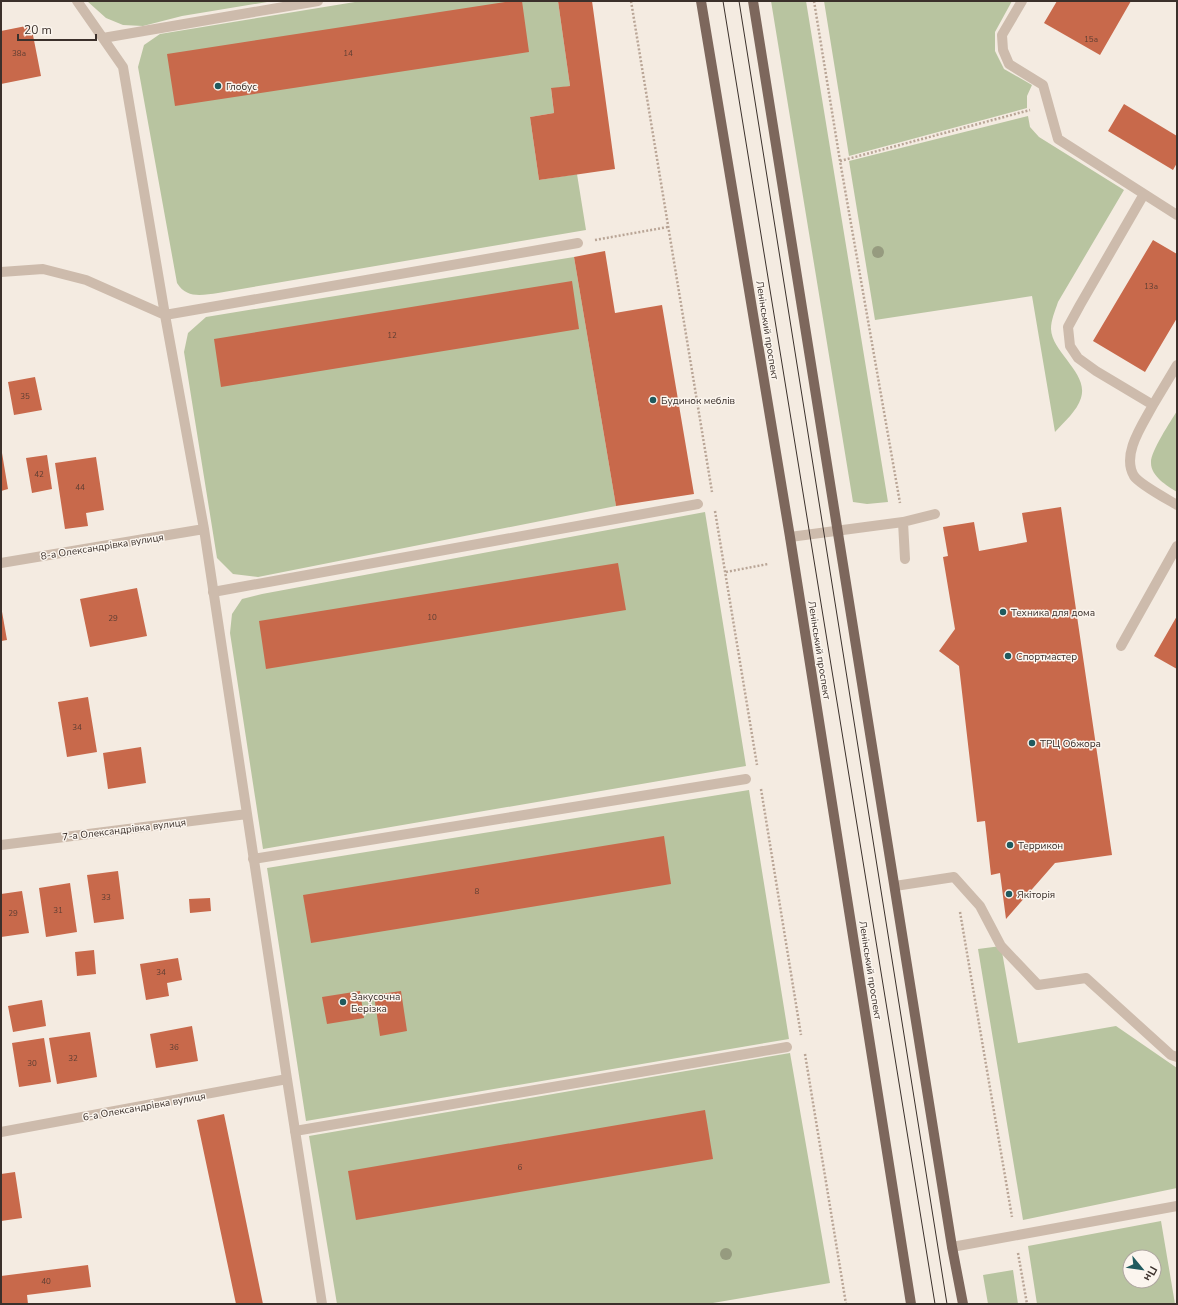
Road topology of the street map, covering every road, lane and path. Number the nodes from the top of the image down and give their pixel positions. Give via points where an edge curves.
1 (77, 1) edge
2 (318, 1) edge
3 (631, 1) edge
4 (701, 1) edge
5 (753, 1) edge
6 (814, 1) edge
7 (1022, 1) edge
8 (103, 38) junction
9 (1048, 106) junction
10 (840, 161) junction
11 (1144, 194) junction
12 (1177, 215) edge
13 (669, 227) junction
14 (578, 243) joint
15 (1, 272) edge
16 (166, 315) junction
17 (1177, 365) edge
18 (1153, 405) junction
19 (712, 493) dead end
20 (698, 504) dead end
21 (1177, 505) edge
22 (715, 509) dead end
23 (935, 514) dead end
24 (903, 522) junction
25 (204, 529) junction
26 (837, 531) junction
27 (790, 537) junction
28 (1177, 546) edge
29 (905, 559) dead end
30 (1, 563) edge
31 (768, 564) dead end
32 (726, 572) junction
33 (213, 592) junction
34 (1121, 646) dead end
35 (758, 768) dead end
36 (746, 779) dead end
37 (761, 784) dead end
38 (247, 814) junction
39 (1, 845) edge
40 (253, 859) junction
41 (895, 886) junction
42 (960, 908) dead end
43 (802, 1036) dead end
44 (787, 1047) dead end
45 (804, 1052) dead end
46 (1177, 1057) edge
47 (287, 1080) junction
48 (295, 1131) junction
49 (1, 1132) edge
50 (1177, 1206) edge
51 (1015, 1236) junction
52 (952, 1247) junction
53 (322, 1304) edge
54 (846, 1304) edge
55 (911, 1304) edge
56 (962, 1304) edge
57 (1027, 1304) edge

1 - 8 street
2 - 8 street
3 - 13 path
4 - 27 main road, Ленінський проспект
5 - 26 main road
6 - 10 path
7 - 9 street via 1002,36 1003,50 1009,64 1043,85
8 - 16 street via 123,67
9 - 10 path
9 - 11 street via 1058,139
10 - 24 path
11 - 12 street
11 - 18 street via 1068,327 1070,346 1078,358
13 - 14 path
13 - 19 path
14 - 16 street
15 - 16 street via 43,269 86,280
16 - 25 street
17 - 18 street
18 - 21 street via 1132,446 1130,464 1134,476
20 - 33 street
22 - 32 path
23 - 24 street
24 - 26 street
24 - 29 street
25 - 30 street, 8-а Олександрівка вулиця
25 - 33 street
26 - 27 street
26 - 41 main road
27 - 55 main road, Ленінський проспект
28 - 34 street
31 - 32 path
32 - 35 path
33 - 38 street
36 - 40 street
37 - 43 path
38 - 39 street, 7-а Олександрівка вулиця
38 - 40 street
40 - 47 street
41 - 46 street via 954,877 980,906 1001,946 1038,985 1086,978
41 - 52 main road
42 - 51 path
44 - 48 street
45 - 54 path
47 - 48 street
47 - 49 street, 6-а Олександрівка вулиця
48 - 53 street
50 - 51 street
51 - 52 street
51 - 57 path
52 - 56 main road

